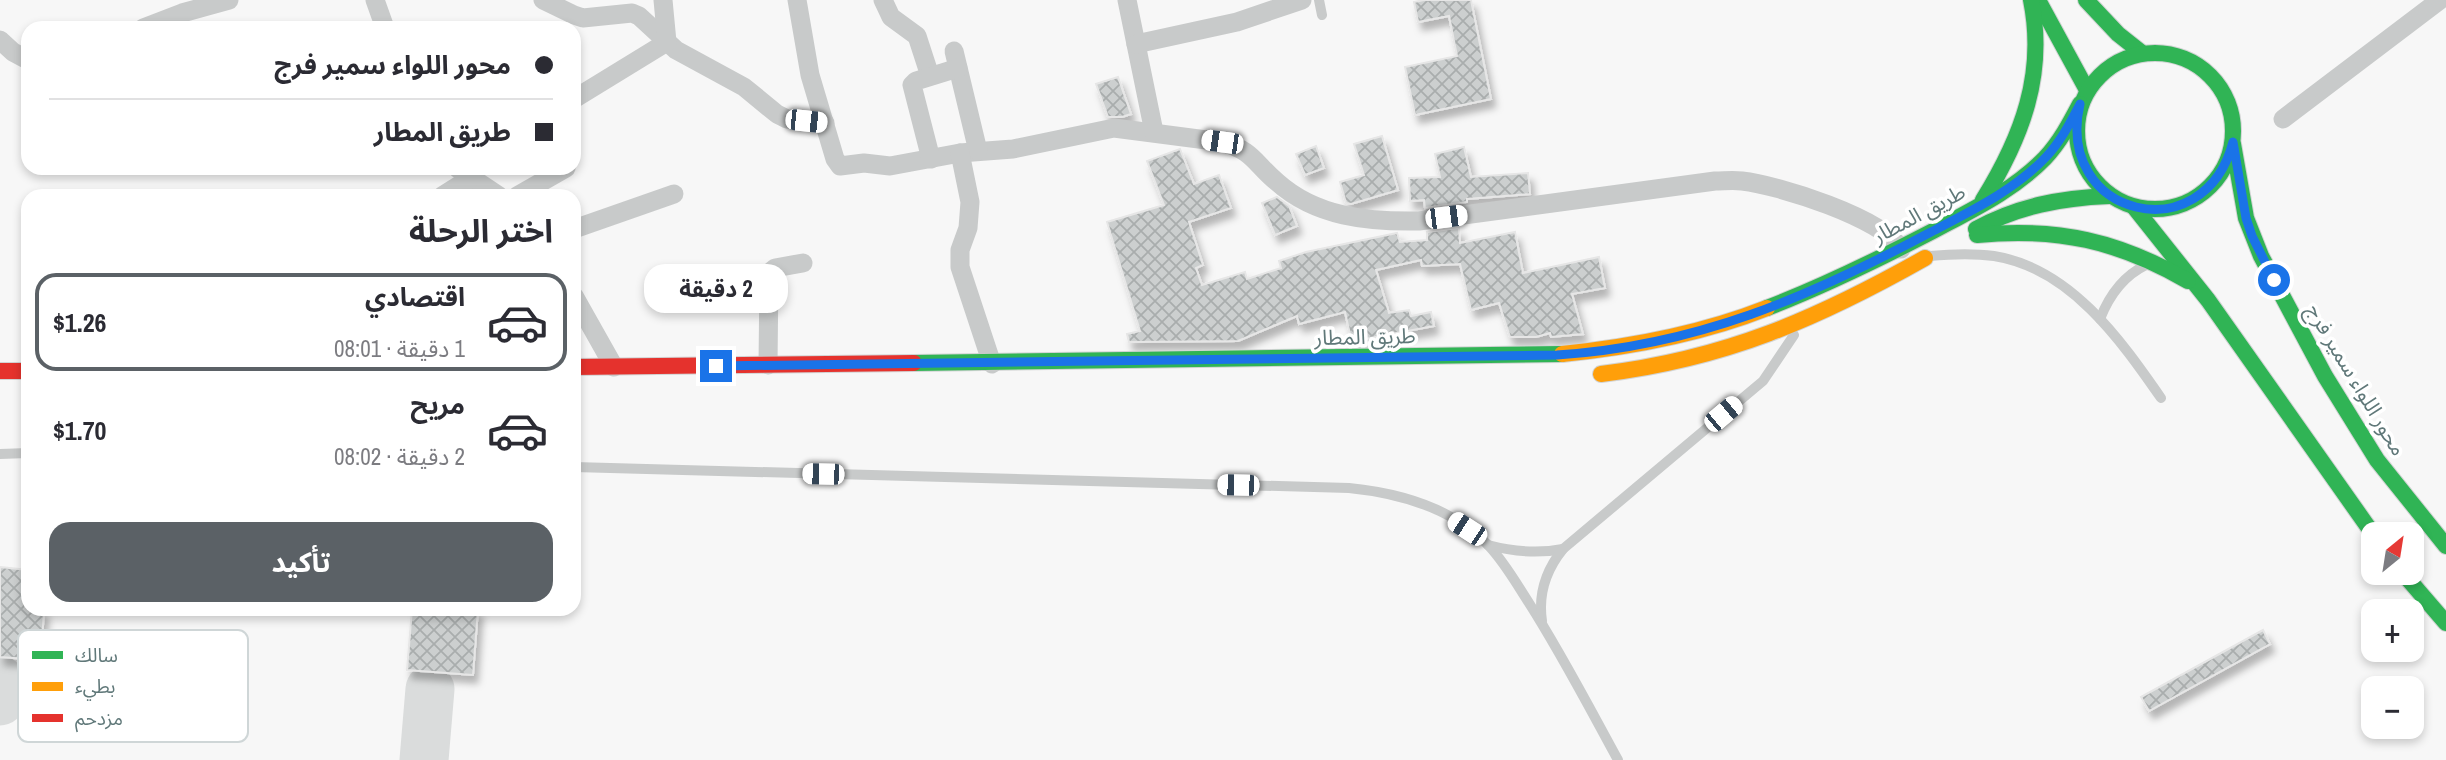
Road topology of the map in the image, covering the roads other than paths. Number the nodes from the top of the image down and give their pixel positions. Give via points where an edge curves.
1 (229, 0) edge
2 (375, 0) edge
3 (543, 0) edge
4 (663, 0) edge
5 (797, 0) edge
6 (883, 0) edge
7 (1127, 0) edge
8 (1302, 0) edge
9 (1319, 0) edge
10 (2031, 0) edge
11 (2038, 0) edge
12 (2086, 0) edge
13 (2440, 0) edge
14 (1322, 15) dead end
15 (162, 21) edge
16 (382, 21) edge
17 (0, 40) edge
18 (667, 42) junction
19 (1136, 44) junction
20 (2142, 53) junction
21 (21, 56) edge
22 (930, 76) junction
23 (581, 95) edge
24 (2084, 97) junction
25 (2283, 119) dead end
26 (825, 123) junction
27 (1154, 132) junction
28 (2233, 142) junction
29 (969, 152) junction
30 (931, 159) junction
31 (462, 175) edge
32 (467, 175) edge
33 (554, 175) edge
34 (449, 189) edge
35 (488, 189) edge
36 (529, 189) edge
37 (674, 194) dead end
38 (2109, 196) junction
39 (1980, 205) junction
40 (2134, 207) junction
41 (581, 227) edge
42 (1962, 237) junction
43 (1900, 249) junction
44 (1930, 256) junction
45 (2154, 262) junction
46 (803, 263) dead end
47 (2199, 288) junction
48 (1795, 299) junction
49 (581, 308) edge
50 (2100, 319) junction
51 (1804, 321) junction
52 (992, 364) junction
53 (768, 365) junction
54 (581, 367) edge
55 (614, 367) junction
56 (0, 371) edge
57 (21, 371) edge
58 (1586, 375) dead end
59 (2161, 398) dead end
60 (21, 453) edge
61 (0, 454) edge
62 (581, 467) edge
63 (2365, 522) edge
64 (1488, 545) junction
65 (2446, 546) edge
66 (1563, 549) junction
67 (2413, 585) edge
68 (2446, 623) edge
69 (1543, 625) junction
70 (1618, 760) edge

1 - 15 street
2 - 16 street
3 - 18 street via 583,18 632,13
4 - 18 street
5 - 26 street via 810,75
6 - 22 street via 891,17 917,36
7 - 19 street
8 - 19 street via 1237,22
9 - 14 lane
10 - 39 main road via 2036,44 2026,112 2010,155
11 - 24 main road
12 - 20 main road
13 - 25 street
17 - 21 street
18 - 23 street
18 - 26 street via 744,87 782,117
19 - 27 street
20 - 24 main road via 2108,68
20 - 28 main road via 2181,57 2207,73 2226,97
22 - 29 street via 956,60
22 - 30 street via 912,85
24 - 38 main road via 2077,118 2078,147 2089,174
24 - 39 main road, طريق المطار via 2047,156 2024,178
26 - 30 street via 840,166 890,166
27 - 29 street via 1114,128 1013,149
27 - 43 street via 1235,146 1258,161 1278,184 1306,201 1358,219 1419,221 1742,181 1829,205 1885,232
28 - 40 main road via 2221,173 2198,197 2167,208
28 - 65 main road, محور اللواء سمير فرج via 2246,218 2261,256 2325,376 2377,460
29 - 30 street
29 - 52 street via 968,229 960,250 960,267
31 - 34 street
32 - 35 street
33 - 36 street
37 - 41 street
38 - 40 main road
38 - 42 main road, طريق المطار via 2032,205
39 - 43 main road, طريق المطار
40 - 47 main road
42 - 44 main road, طريق المطار
42 - 45 main road via 2009,232 2068,234
43 - 48 main road, طريق المطار
44 - 50 lane via 1963,253 2029,267 2067,289
44 - 51 main road, طريق المطار
45 - 47 main road
45 - 50 lane via 2126,278
46 - 53 street via 769,273
47 - 63 main road
48 - 51 main road
48 - 52 main road, طريق المطار via 1702,332 1606,352
49 - 55 street
50 - 59 lane
51 - 58 main road, طريق المطار via 1673,363
51 - 66 lane via 1763,381
52 - 53 main road, طريق المطار
53 - 55 main road, طريق المطار
54 - 55 main road, طريق المطار
56 - 57 main road
60 - 61 lane
62 - 64 lane via 1349,488 1412,499 1441,512
64 - 66 lane via 1525,552
64 - 69 lane
66 - 69 lane via 1543,584
67 - 68 main road
69 - 70 lane

